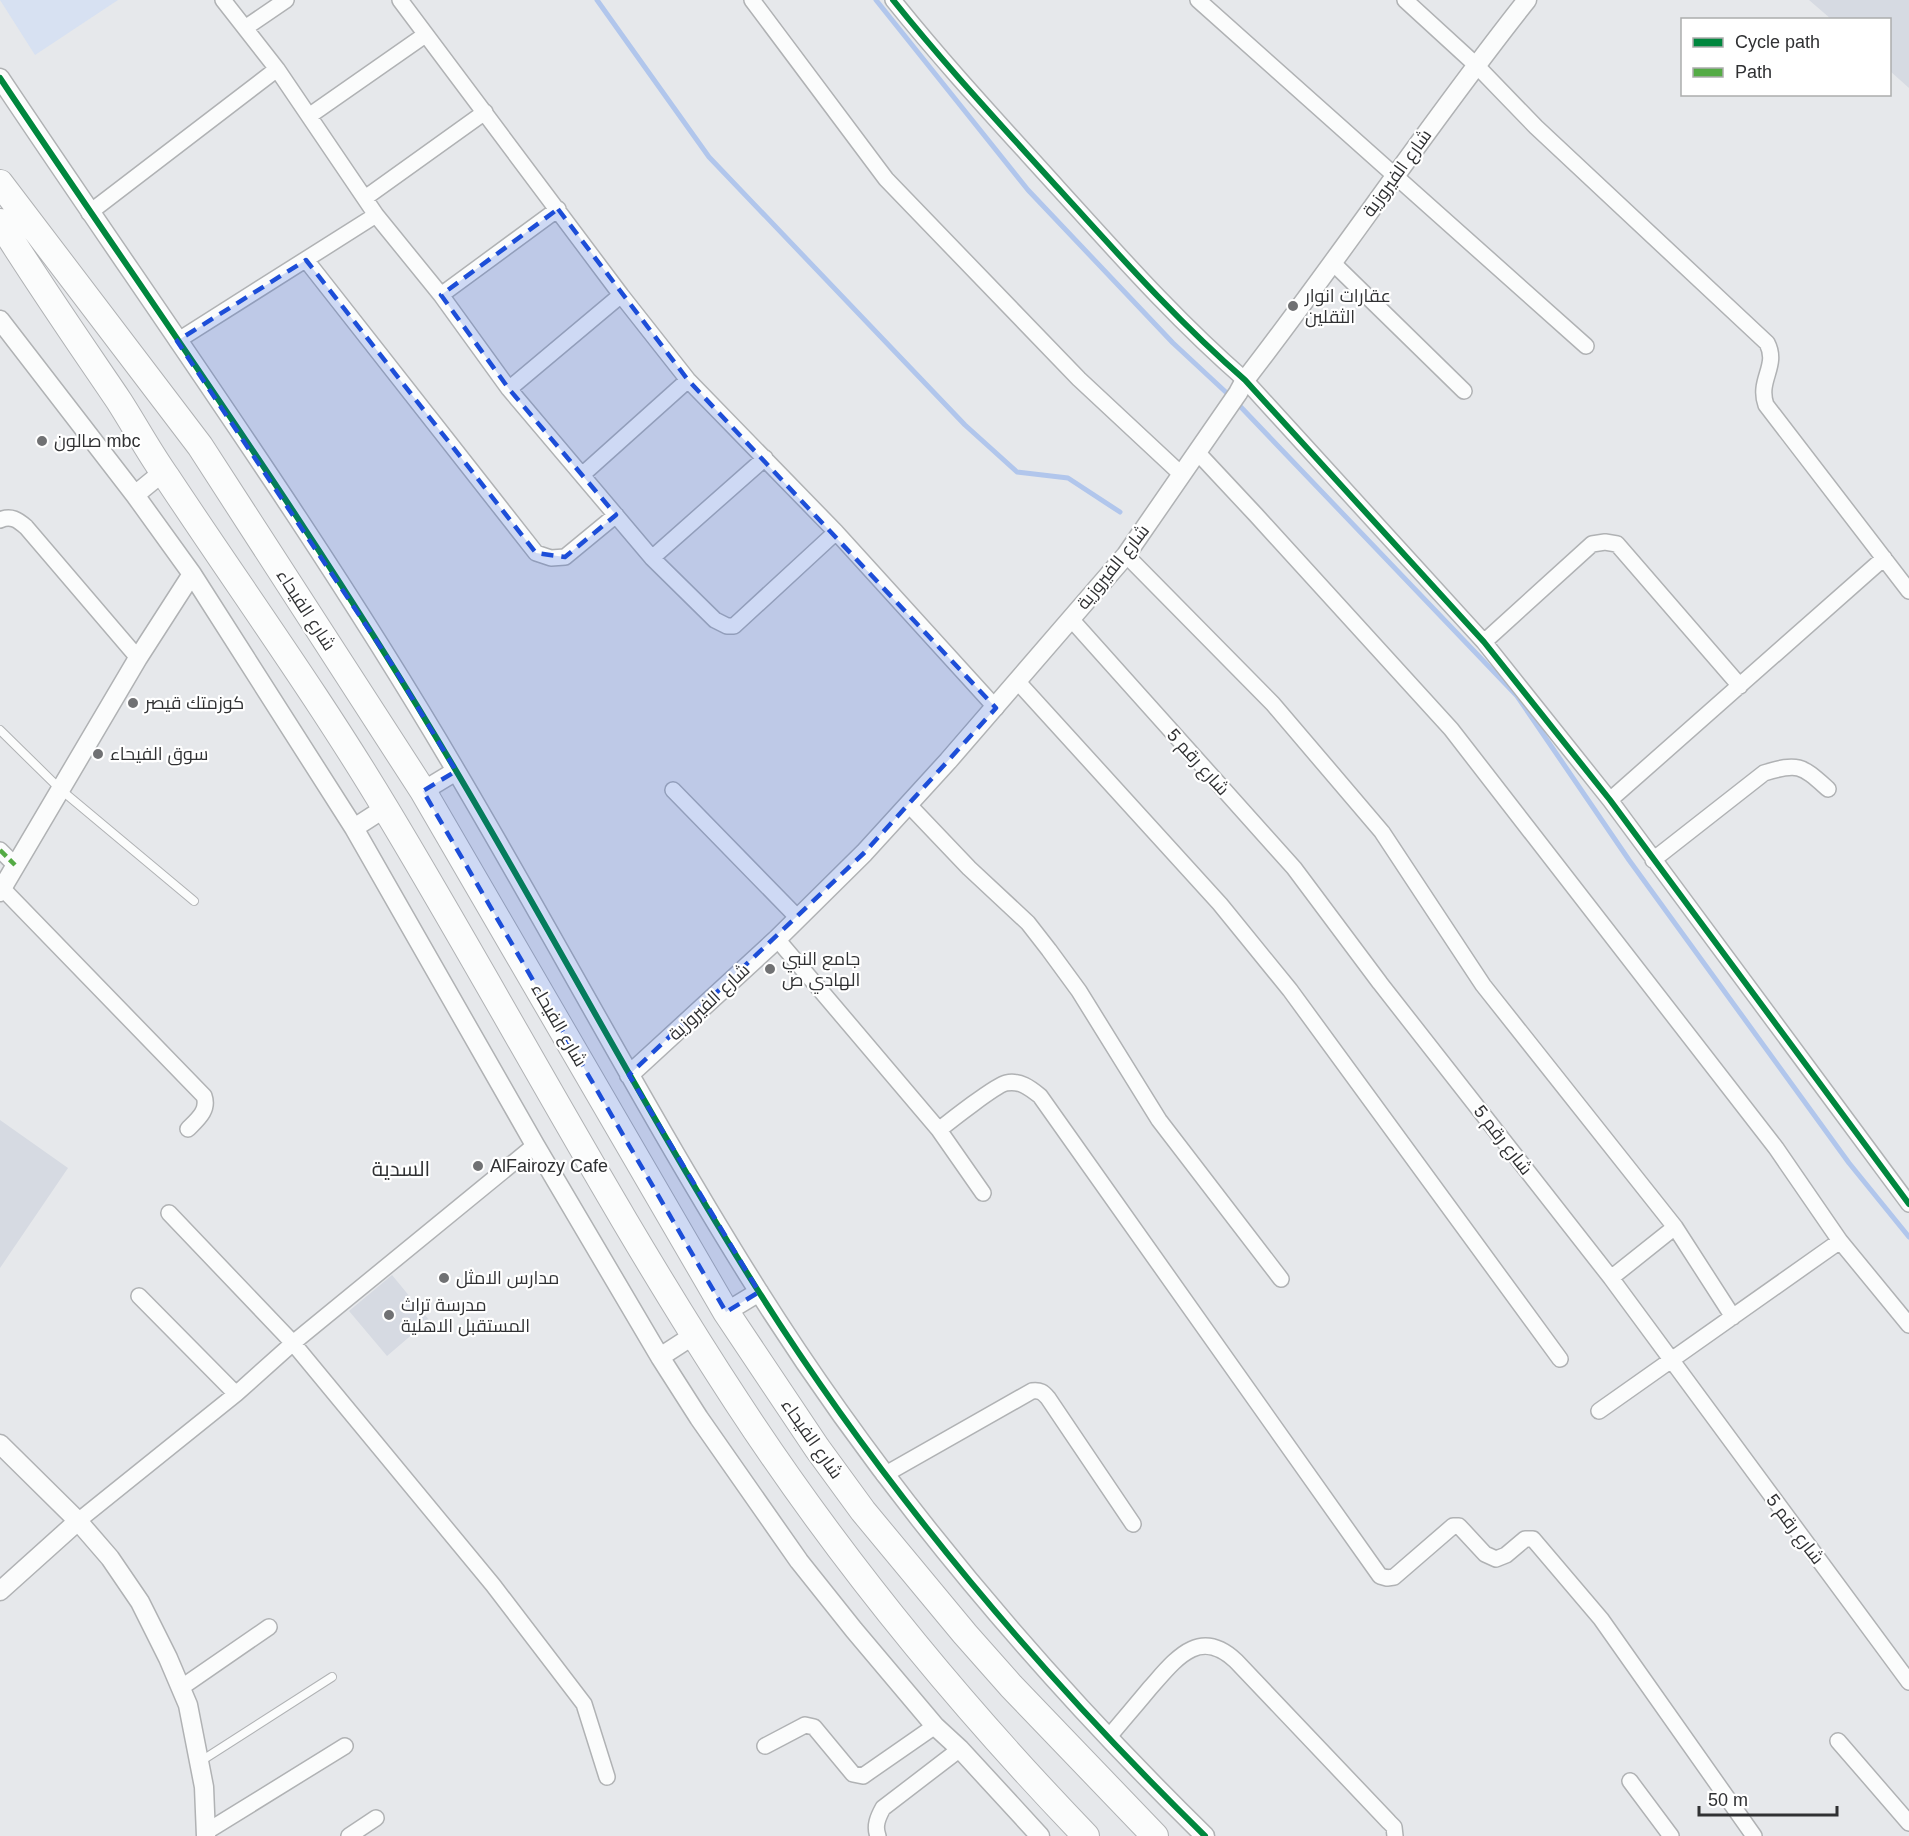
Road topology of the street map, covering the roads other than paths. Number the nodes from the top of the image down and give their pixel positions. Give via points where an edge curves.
1 (223, 0) edge
2 (286, 0) edge
3 (400, 0) edge
4 (752, 0) edge
5 (893, 0) edge
6 (1198, 0) edge
7 (1405, 0) edge
8 (1527, 0) edge
9 (245, 28) junction
10 (425, 35) junction
11 (1476, 65) junction
12 (277, 69) junction
13 (0, 78) edge
14 (485, 112) junction
15 (309, 116) junction
16 (1395, 175) junction
17 (0, 183) edge
18 (365, 198) junction
19 (558, 209) junction
20 (89, 213) junction
21 (376, 215) junction
22 (0, 222) edge
23 (306, 260) junction
24 (1333, 263) junction
25 (441, 295) junction
26 (621, 295) junction
27 (0, 320) edge
28 (177, 341) junction
29 (1586, 346) dead end
30 (688, 380) junction
31 (509, 389) junction
32 (1464, 391) dead end
33 (1238, 393) junction
34 (1198, 453) junction
35 (765, 458) junction
36 (163, 472) junction
37 (582, 475) junction
38 (1182, 475) junction
39 (135, 495) junction
40 (616, 515) junction
41 (0, 520) edge
42 (836, 532) junction
43 (1126, 555) junction
44 (652, 558) junction
45 (1884, 558) junction
46 (192, 574) junction
47 (1909, 591) edge
48 (1071, 620) junction
49 (1484, 642) junction
50 (138, 658) junction
51 (1018, 682) junction
52 (1740, 686) junction
53 (996, 708) junction
54 (0, 730) edge
55 (456, 771) junction
56 (60, 789) junction
57 (1828, 789) dead end
58 (673, 790) dead end
59 (423, 791) junction
60 (1610, 800) junction
61 (908, 804) junction
62 (386, 808) junction
63 (354, 828) junction
64 (0, 850) edge
65 (1653, 860) junction
66 (15, 865) junction
67 (1, 890) edge
68 (194, 901) dead end
69 (798, 918) junction
70 (777, 939) junction
71 (586, 1072) junction
72 (629, 1075) junction
73 (550, 1093) junction
74 (188, 1129) dead end
75 (939, 1130) junction
76 (535, 1145) junction
77 (983, 1193) dead end
78 (1909, 1204) edge
79 (169, 1213) dead end
80 (1675, 1227) junction
81 (1840, 1241) junction
82 (1611, 1278) junction
83 (1281, 1279) dead end
84 (759, 1292) junction
85 (139, 1296) dead end
86 (726, 1312) junction
87 (1733, 1317) junction
88 (1909, 1325) edge
89 (694, 1335) junction
90 (292, 1343) junction
91 (660, 1357) junction
92 (1560, 1359) dead end
93 (1671, 1361) junction
94 (236, 1394) junction
95 (1599, 1411) dead end
96 (0, 1444) edge
97 (884, 1475) junction
98 (78, 1521) junction
99 (1133, 1524) dead end
100 (0, 1591) edge
101 (269, 1627) dead end
102 (332, 1677) dead end
103 (1909, 1682) edge
104 (182, 1687) junction
105 (935, 1726) junction
106 (1108, 1738) junction
107 (1838, 1740) dead end
108 (345, 1746) dead end
109 (765, 1746) dead end
110 (960, 1749) junction
111 (201, 1761) junction
112 (607, 1777) dead end
113 (1630, 1781) dead end
114 (376, 1818) dead end
115 (1909, 1823) edge
116 (206, 1834) edge
117 (349, 1836) edge
118 (878, 1836) edge
119 (1040, 1836) edge
120 (1086, 1836) edge
121 (1155, 1836) edge
122 (1205, 1836) edge
123 (1395, 1836) edge
124 (1671, 1836) edge
125 (1755, 1836) edge

1 - 9 street
2 - 9 street
3 - 10 street
4 - 38 street via 886,179 1079,379
5 - 33 street via 1137,276 1203,343
6 - 16 street
7 - 11 street
8 - 11 street, شارع الفيروزية
9 - 12 street
10 - 14 street
10 - 15 street
11 - 16 street, شارع الفيروزية
11 - 45 street via 1536,127 1767,344 1771,364 1762,393 1766,405
12 - 15 street
12 - 20 street
13 - 20 street
14 - 18 street
14 - 19 street
15 - 18 street
16 - 24 street, شارع الفيروزية
16 - 29 street
17 - 59 highway, شارع الفيحاء via 200,446
18 - 21 street
19 - 25 street
19 - 26 street
20 - 28 street
21 - 23 street
21 - 25 street
22 - 36 highway
23 - 28 street
23 - 40 street via 536,553 565,557
24 - 32 street
24 - 33 street, شارع الفيروزية
25 - 31 street
26 - 30 street
26 - 31 street
27 - 39 street
28 - 55 street via 391,663
30 - 35 street
30 - 37 street
31 - 37 street
33 - 34 street, شارع الفيروزية
33 - 49 street
34 - 38 street, شارع الفيروزية
34 - 81 street via 1451,729 1776,1148
35 - 42 street
35 - 44 street
36 - 39 street
36 - 62 highway
37 - 40 street
38 - 43 street, شارع الفيروزية
39 - 46 street
40 - 44 street
41 - 50 street via 14,518 26,527
42 - 44 street via 734,626 715,620
42 - 53 street
43 - 48 street, شارع الفيروزية
43 - 80 street via 1274,704 1382,831 1483,985
45 - 47 street
45 - 52 street
46 - 50 street
46 - 63 street
48 - 51 street, شارع الفيروزية
48 - 82 street, شارع رقم 5 via 1294,868
49 - 52 street via 1592,544 1617,543
49 - 60 street
50 - 56 street
51 - 53 street, شارع الفيروزية
51 - 92 street via 1220,904 1290,990
52 - 60 street
53 - 61 street, شارع الفيروزية
54 - 56 lane
55 - 59 street
55 - 72 street
56 - 66 street
56 - 68 lane
57 - 65 street via 1804,768 1784,766 1764,773
58 - 69 street
59 - 71 highway, شارع الفيحاء
60 - 65 street
61 - 69 street, شارع الفيروزية
61 - 83 street via 1021,916 1049,950 1159,1120
62 - 63 street
62 - 73 highway
63 - 76 street
64 - 66 street
65 - 78 street
66 - 67 street
67 - 74 street via 204,1096 205,1109
69 - 70 street, شارع الفيروزية
70 - 72 street, شارع الفيروزية
70 - 75 street
71 - 73 highway
71 - 86 highway, شارع الفيحاء
72 - 84 street
73 - 89 highway
75 - 77 street
75 - 125 street via 1003,1083 1017,1082 1040,1096 1380,1576 1394,1577 1453,1526 1459,1526 1485,1554 1496,1559 1525,1539 1536,1541 1601,1619
76 - 90 street
76 - 91 street
79 - 90 street
80 - 82 street
80 - 87 street
81 - 87 street
81 - 88 street
82 - 93 street, شارع رقم 5
84 - 86 street
84 - 97 street
85 - 94 street
86 - 121 highway, شارع الفيحاء via 817,1448 878,1530 1011,1686
87 - 93 street
89 - 91 street
89 - 120 highway via 784,1472 882,1604 987,1730
90 - 94 street
90 - 112 street via 493,1585 584,1704
91 - 105 street via 799,1561
93 - 95 street
93 - 103 street, شارع رقم 5
94 - 98 street
96 - 98 street
97 - 99 street via 1038,1390 1048,1398
97 - 106 street via 995,1613
98 - 100 street
98 - 104 street via 140,1602
101 - 104 street
102 - 111 lane
104 - 111 street
105 - 109 street via 863,1776 854,1774 810,1725
105 - 110 street
106 - 122 street
106 - 123 street via 1180,1655 1198,1646 1218,1648 1236,1661 1394,1827
107 - 115 street
108 - 116 street
110 - 118 street via 883,1808 877,1819
110 - 119 street
111 - 116 street
113 - 124 street
114 - 117 street

